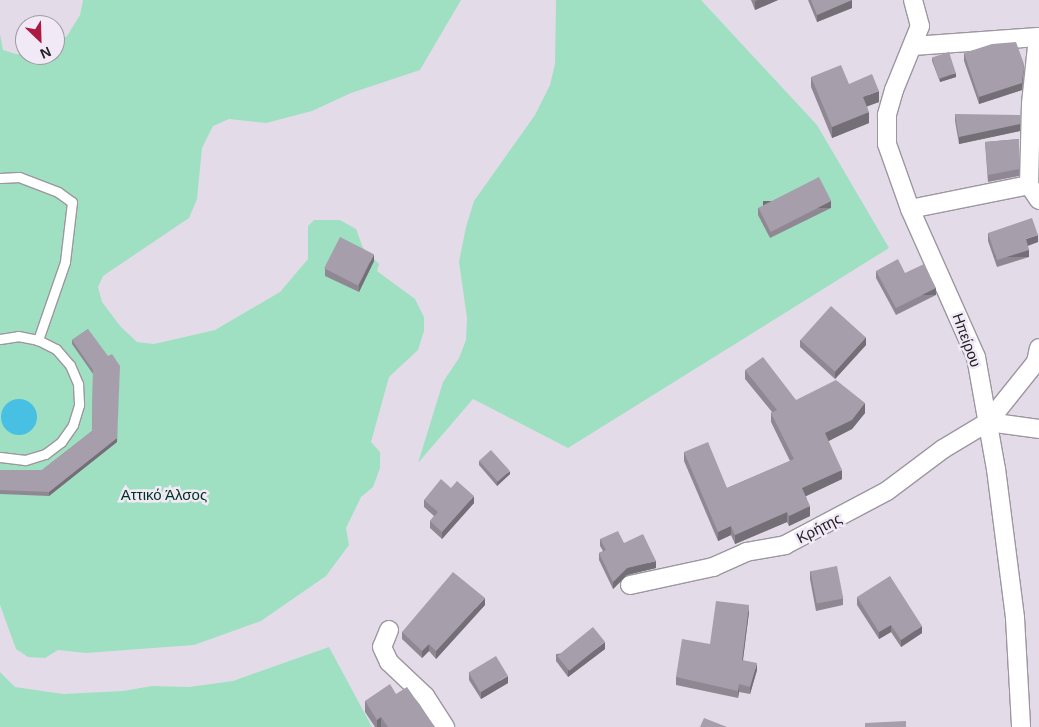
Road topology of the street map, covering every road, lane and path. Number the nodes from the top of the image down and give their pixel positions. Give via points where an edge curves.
1 (914, 0) edge
2 (913, 46) junction
3 (0, 178) edge
4 (1028, 185) junction
5 (1039, 200) edge
6 (910, 209) junction
7 (0, 339) edge
8 (38, 340) junction
9 (1039, 348) edge
10 (988, 422) junction
11 (1039, 429) edge
12 (0, 457) edge
13 (630, 585) dead end
14 (389, 630) dead end
15 (445, 727) edge
16 (1021, 727) edge

1 - 2 street, Ηπείρου via 920,26
2 - 4 street via 1038,37
2 - 6 street, Ηπείρου via 894,90 886,144
3 - 8 lane via 20,177 58,192 72,202 65,262
4 - 5 street
4 - 6 street
6 - 10 street, Ηπείρου via 976,357
7 - 8 lane via 18,336
8 - 12 lane via 56,349 70,365 78,384 79,405 73,425 61,442 45,454 25,460
9 - 10 street via 1036,362
10 - 11 street
10 - 13 street, Κρήτης via 943,449 887,491 786,545 746,552 713,567
10 - 16 street, Ηπείρου via 1015,618
14 - 15 street via 382,647 389,662 425,696

